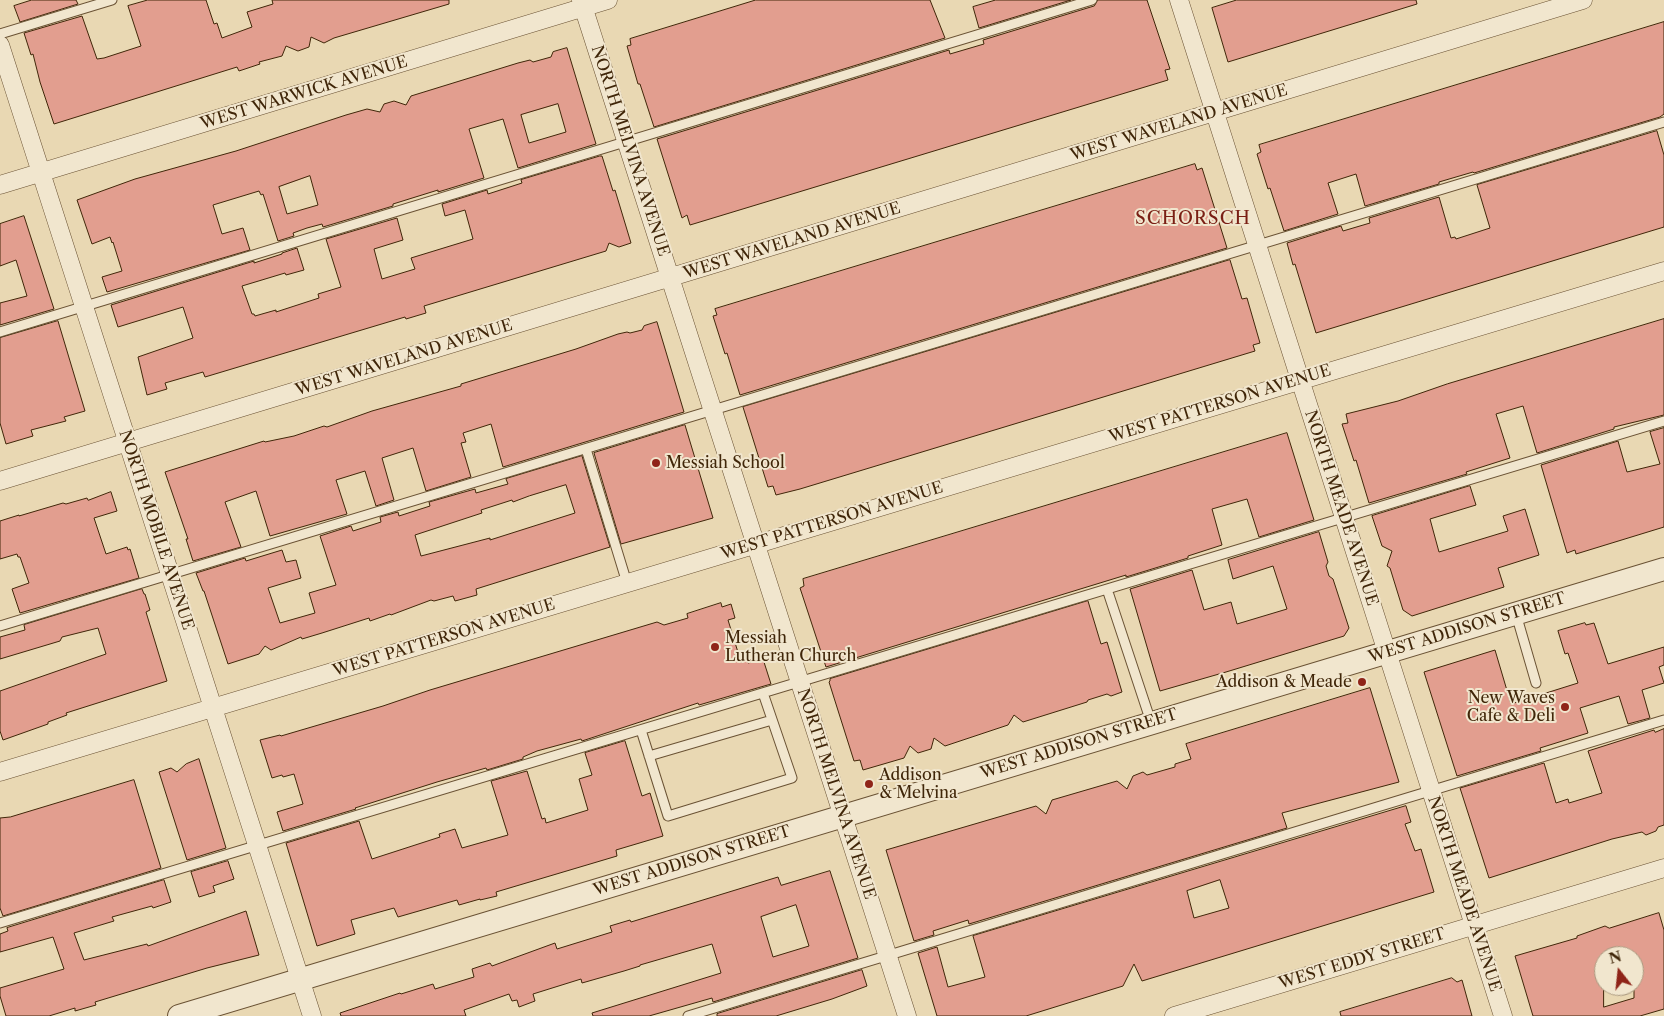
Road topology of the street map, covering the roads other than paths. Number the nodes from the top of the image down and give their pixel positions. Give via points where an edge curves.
1 (112, 0) edge
2 (608, 0) edge
3 (1092, 0) edge
4 (1179, 0) edge
5 (1583, 0) edge
6 (582, 4) edge
7 (0, 34) edge
8 (0, 45) edge
9 (1215, 112) junction
10 (1664, 122) edge
11 (627, 141) junction
12 (41, 172) junction
13 (0, 185) edge
14 (1257, 246) junction
15 (1664, 270) edge
16 (670, 277) junction
17 (84, 306) junction
18 (0, 332) edge
19 (1300, 380) junction
20 (713, 410) junction
21 (1664, 421) edge
22 (128, 442) junction
23 (586, 449) junction
24 (0, 481) edge
25 (1344, 518) junction
26 (756, 544) junction
27 (1664, 569) edge
28 (170, 575) junction
29 (627, 583) junction
30 (1106, 589) junction
31 (1516, 613) junction
32 (0, 626) edge
33 (1387, 652) junction
34 (800, 682) junction
35 (1536, 683) dead end
36 (763, 693) junction
37 (213, 708) junction
38 (772, 720) junction
39 (1664, 720) edge
40 (1151, 723) junction
41 (641, 730) junction
42 (649, 756) junction
43 (0, 772) edge
44 (1431, 790) junction
45 (843, 815) junction
46 (257, 846) junction
47 (1664, 868) edge
48 (0, 923) edge
49 (1474, 925) junction
50 (888, 955) junction
51 (300, 979) junction
52 (179, 1016) edge
53 (312, 1016) edge
54 (688, 1016) edge
55 (907, 1016) edge
56 (1174, 1016) edge
57 (1503, 1016) edge

1 - 7 lane
2 - 6 street, WEST WARWICK AVENUE
3 - 11 lane
4 - 9 street, NORTH MEADE AVENUE
5 - 9 street, WEST WAVELAND AVENUE
6 - 11 street, NORTH MELVINA AVENUE
6 - 12 street, WEST WARWICK AVENUE
8 - 12 street, NORTH MOBILE AVENUE
9 - 14 street, NORTH MEADE AVENUE
9 - 16 street, WEST WAVELAND AVENUE
10 - 14 lane
11 - 16 street, NORTH MELVINA AVENUE
11 - 17 lane
12 - 13 street, WEST WARWICK AVENUE
12 - 17 street, NORTH MOBILE AVENUE
14 - 19 street, NORTH MEADE AVENUE
14 - 20 lane
15 - 19 street, WEST PATTERSON AVENUE
16 - 20 street, NORTH MELVINA AVENUE
16 - 22 street, WEST WAVELAND AVENUE
17 - 18 lane
17 - 22 street, NORTH MOBILE AVENUE
19 - 25 street, NORTH MEADE AVENUE
19 - 26 street, WEST PATTERSON AVENUE
20 - 23 lane
20 - 26 street, NORTH MELVINA AVENUE
21 - 25 lane
22 - 24 street, WEST WAVELAND AVENUE
22 - 28 street, NORTH MOBILE AVENUE
23 - 28 lane
23 - 29 lane
25 - 30 lane
25 - 33 street, NORTH MEADE AVENUE
26 - 29 street, WEST PATTERSON AVENUE
26 - 34 street, NORTH MELVINA AVENUE
27 - 31 street, WEST ADDISON STREET
28 - 32 lane
28 - 37 street, NORTH MOBILE AVENUE
29 - 37 street, WEST PATTERSON AVENUE
30 - 34 lane
30 - 40 lane
31 - 33 street, WEST ADDISON STREET
31 - 35 lane
33 - 40 street, WEST ADDISON STREET
33 - 44 street, NORTH MEADE AVENUE
34 - 36 lane
34 - 45 street, NORTH MELVINA AVENUE
36 - 38 lane
36 - 41 lane
37 - 43 street, WEST PATTERSON AVENUE
37 - 46 street, NORTH MOBILE AVENUE
38 - 42 lane
38 - 42 lane via 792,778 668,816
39 - 44 lane
40 - 45 street, WEST ADDISON STREET
41 - 42 lane
41 - 46 lane
44 - 49 street, NORTH MEADE AVENUE
44 - 50 lane
45 - 50 street, NORTH MELVINA AVENUE
45 - 51 street, WEST ADDISON STREET
46 - 48 lane
46 - 51 street, NORTH MOBILE AVENUE
47 - 49 street, WEST EDDY STREET
49 - 56 street, WEST EDDY STREET
49 - 57 street, NORTH MEADE AVENUE
50 - 54 lane
50 - 55 street, NORTH MELVINA AVENUE
51 - 52 street, WEST ADDISON STREET
51 - 53 street, NORTH MOBILE AVENUE

